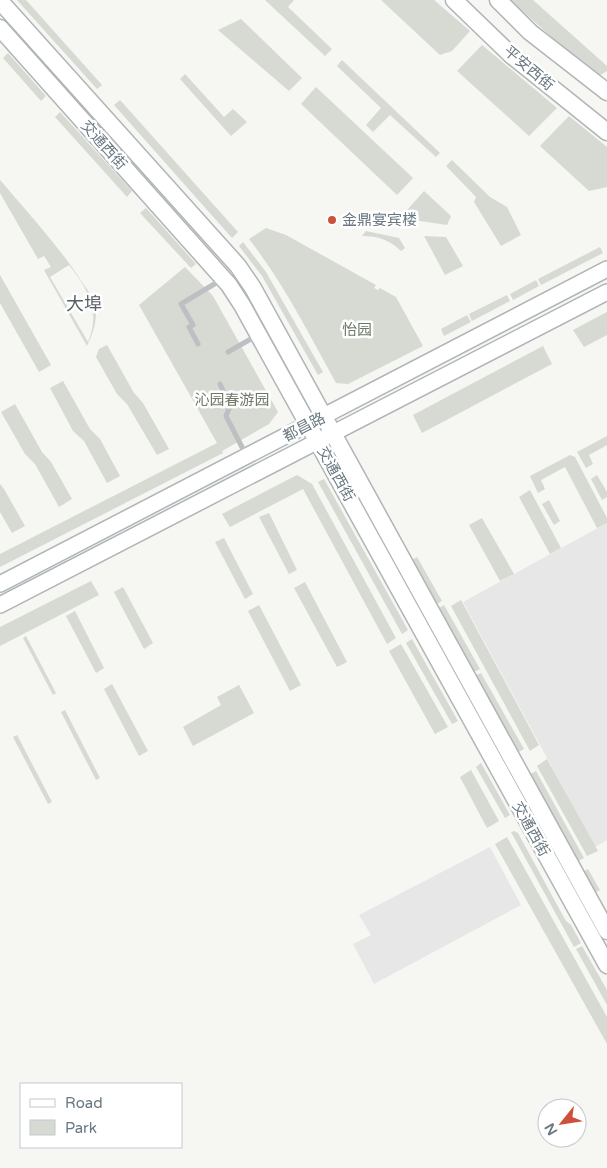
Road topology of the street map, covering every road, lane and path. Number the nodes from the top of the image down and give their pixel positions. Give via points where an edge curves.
1 (454, 0) edge
2 (498, 0) edge
3 (0, 1) edge
4 (0, 28) edge
5 (607, 92) edge
6 (607, 132) edge
7 (607, 269) edge
8 (224, 278) junction
9 (607, 292) edge
10 (259, 335) junction
11 (198, 344) dead end
12 (228, 352) dead end
13 (220, 384) dead end
14 (324, 416) junction
15 (308, 424) junction
16 (333, 433) junction
17 (318, 441) junction
18 (247, 456) junction
19 (0, 584) edge
20 (0, 604) edge
21 (607, 931) edge
22 (607, 965) edge

1 - 6 main road, 平安西街 via 511,55
2 - 5 main road, 平安西街 via 530,32
3 - 14 main road, 交通西街 via 238,266
4 - 8 main road, 交通西街
7 - 14 main road, 都昌路
8 - 10 main road, 交通西街
8 - 11 street via 181,304 193,325 189,327
9 - 16 main road, 都昌路
10 - 12 street
10 - 15 main road, 交通西街
13 - 18 street via 230,406 226,416
14 - 15 main road, 都昌路
14 - 16 main road, 交通西街
15 - 17 main road, 交通西街
15 - 18 main road, 都昌路
16 - 17 main road, 都昌路
16 - 21 main road, 交通西街
17 - 20 main road, 都昌路
17 - 22 main road, 交通西街
18 - 19 main road, 都昌路

